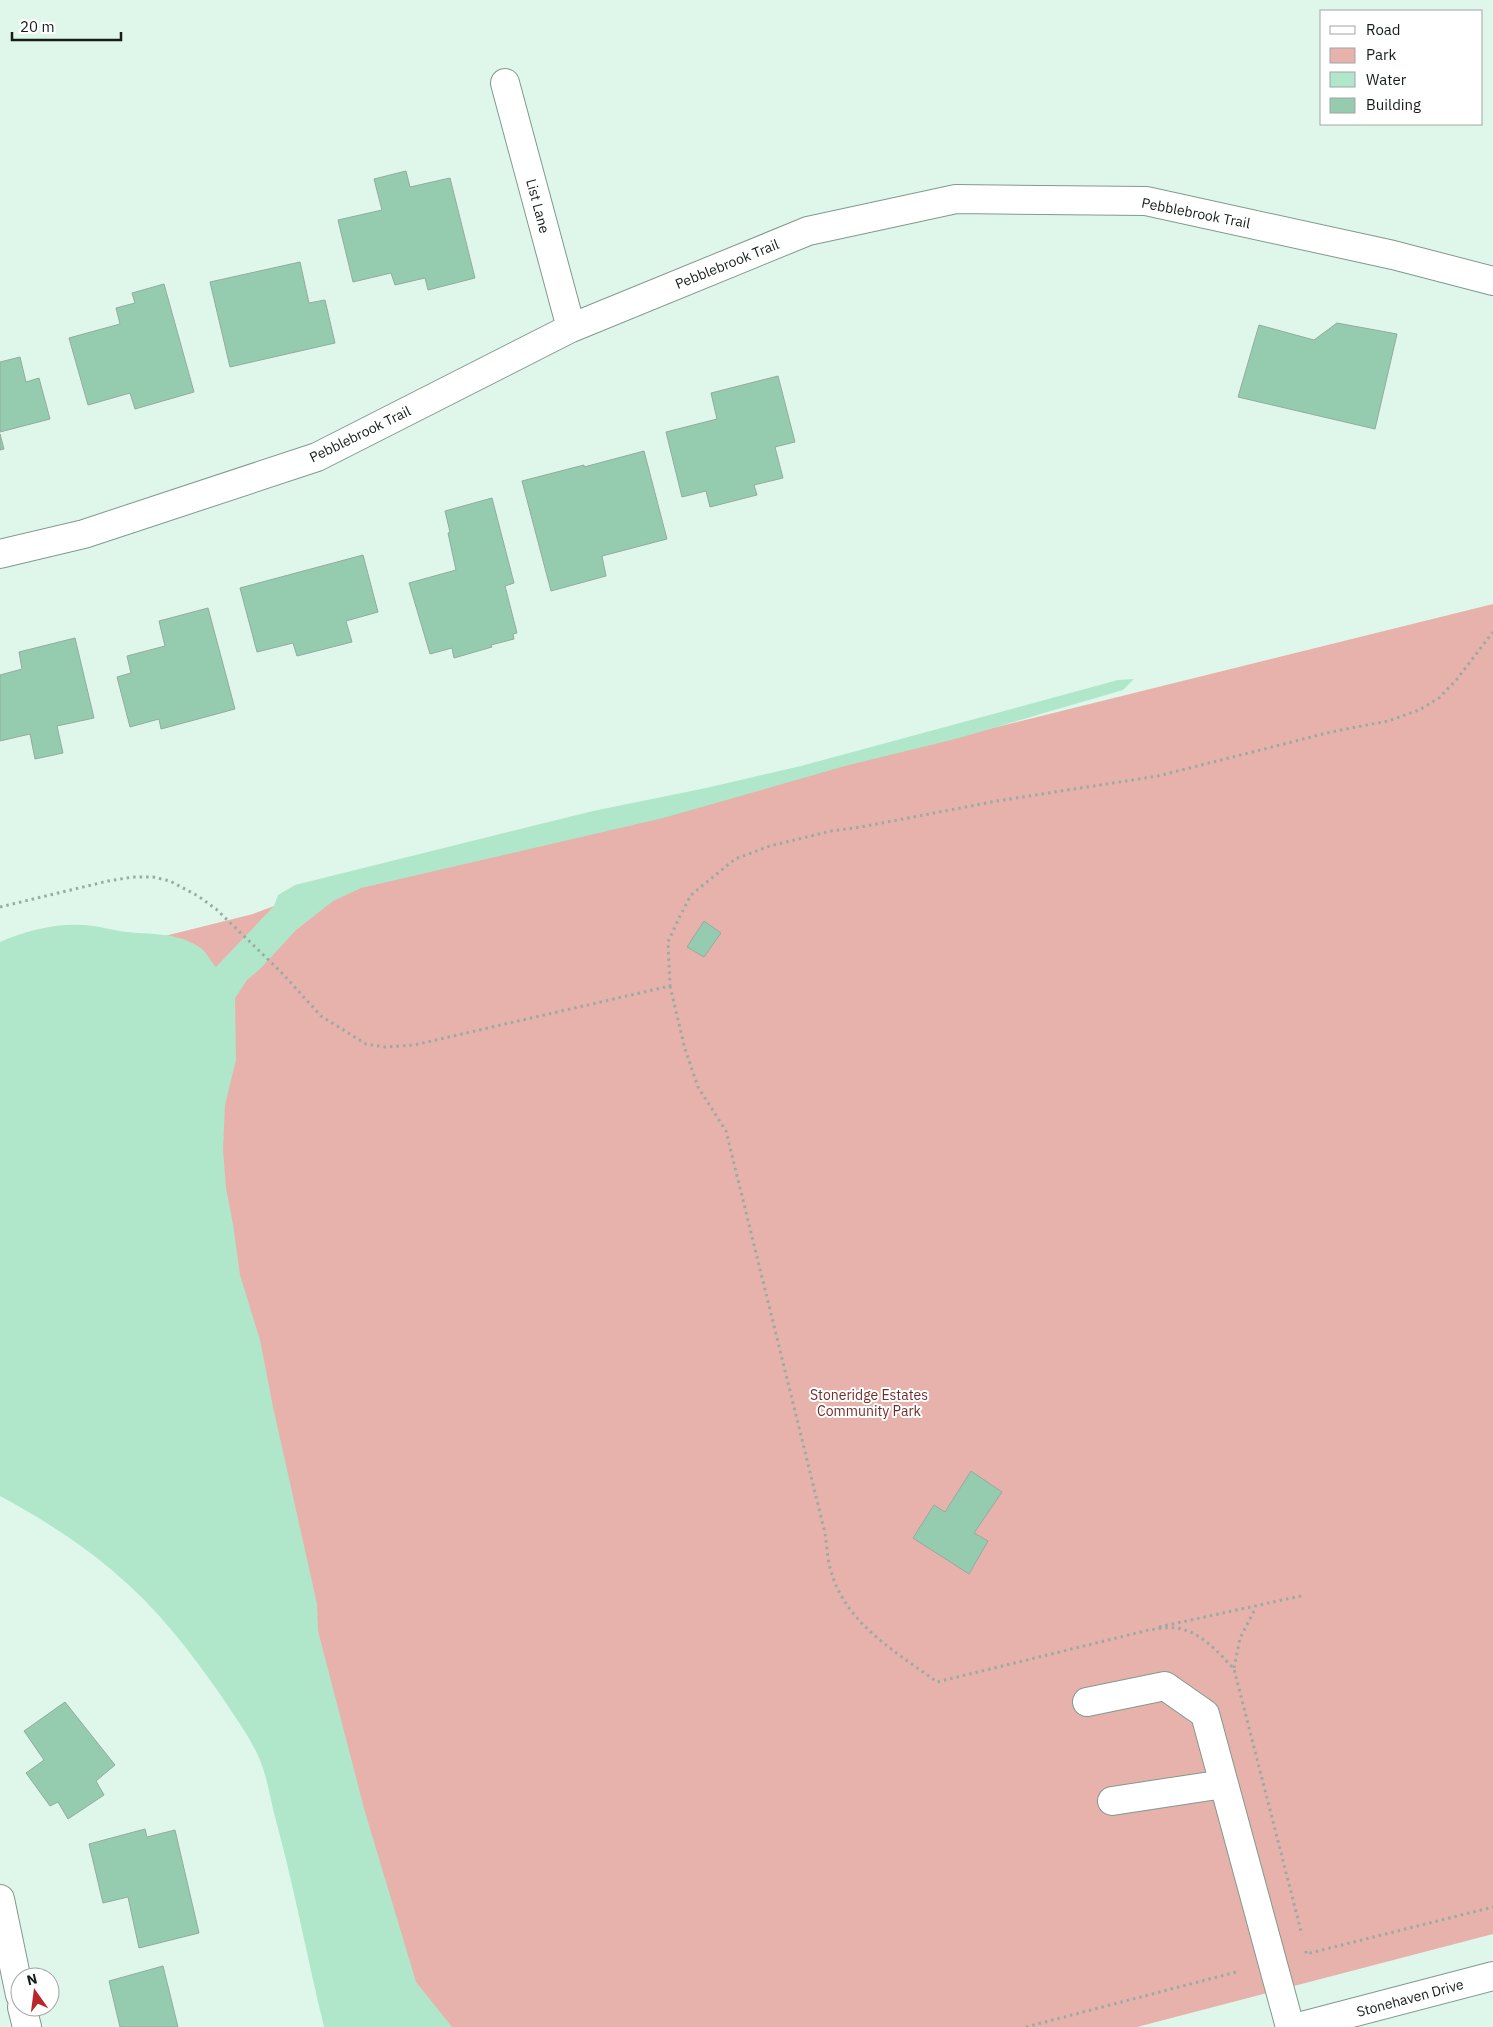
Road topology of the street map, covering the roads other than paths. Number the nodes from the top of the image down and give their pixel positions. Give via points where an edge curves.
1 (505, 84) dead end
2 (1493, 281) edge
3 (571, 328) junction
4 (0, 554) edge
5 (1087, 1702) dead end
6 (1224, 1784) junction
7 (1112, 1801) dead end
8 (0, 1899) edge
9 (14, 1967) edge
10 (1493, 1976) edge
11 (1290, 2027) edge
12 (1298, 2027) edge

1 - 3 street, List Lane
2 - 3 street, Pebblebrook Trail via 1393,254 1146,201 956,199 808,231
3 - 4 street, Pebblebrook Trail via 316,457 84,534
5 - 6 street via 1166,1686 1206,1714
6 - 7 street
6 - 11 street
8 - 9 street
10 - 12 street, Stonehaven Drive

